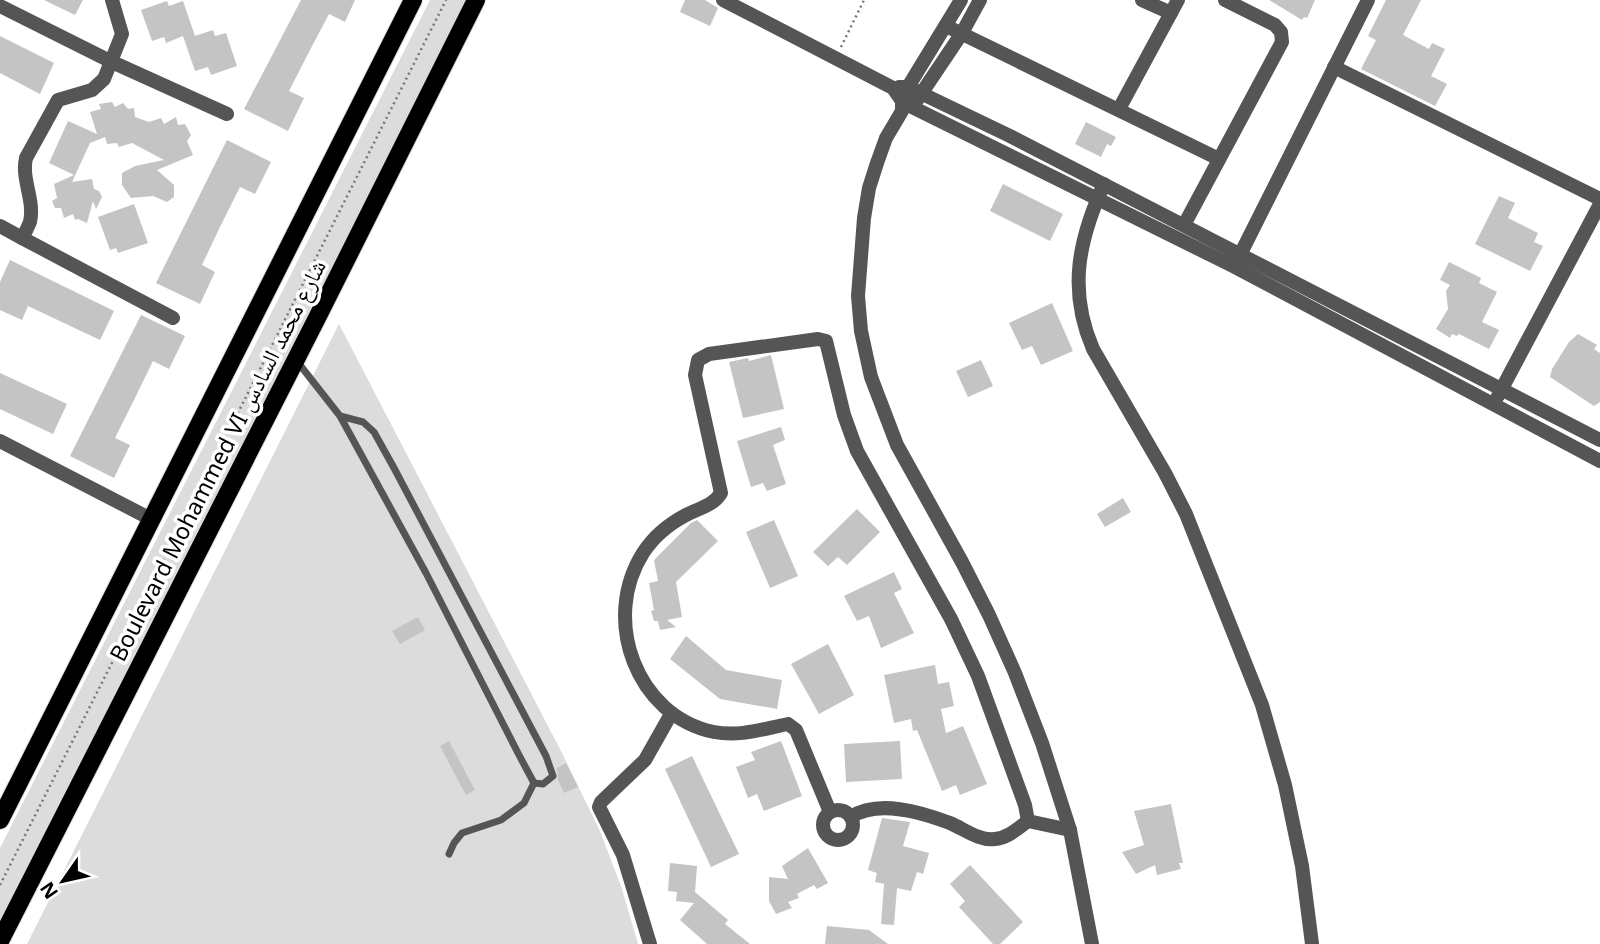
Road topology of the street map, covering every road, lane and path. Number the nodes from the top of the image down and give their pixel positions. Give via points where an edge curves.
1 (112, 0) edge
2 (413, 0) edge
3 (446, 0) edge
4 (476, 0) edge
5 (723, 0) edge
6 (864, 0) edge
7 (961, 0) edge
8 (980, 0) edge
9 (1142, 0) edge
10 (1225, 0) edge
11 (1368, 0) edge
12 (0, 6) edge
13 (1175, 6) edge
14 (946, 26) junction
15 (962, 33) junction
16 (836, 58) junction
17 (112, 62) junction
18 (1334, 67) junction
19 (909, 100) junction
20 (1119, 109) junction
21 (227, 114) dead end
22 (1219, 159) junction
23 (1104, 184) junction
24 (1097, 198) junction
25 (1600, 199) edge
26 (1600, 204) edge
27 (1184, 225) junction
28 (4, 228) edge
29 (22, 238) junction
30 (0, 244) edge
31 (1238, 260) junction
32 (173, 318) dead end
33 (295, 360) junction
34 (1502, 387) junction
35 (1494, 404) junction
36 (340, 416) junction
37 (1600, 440) edge
38 (0, 441) edge
39 (1600, 461) edge
40 (151, 519) junction
41 (671, 714) junction
42 (534, 783) junction
43 (830, 812) junction
44 (851, 817) junction
45 (0, 820) edge
46 (1028, 821) junction
47 (1070, 830) junction
48 (449, 854) dead end
49 (0, 885) edge
50 (0, 941) edge
51 (650, 944) edge
52 (1092, 944) edge
53 (1312, 944) edge

1 - 17 street via 122,34
2 - 40 main road, Boulevard Mohammed VI شارع محمد السادس
3 - 49 path
4 - 33 main road, Boulevard Mohammed VI شارع محمد السادس
5 - 16 street
6 - 16 path
7 - 14 street
8 - 15 street
9 - 13 street
10 - 22 street via 1275,25 1282,32 1282,42
11 - 18 street
12 - 17 street
13 - 20 street
14 - 15 street
14 - 19 street
15 - 19 street
15 - 20 street
16 - 19 street
17 - 21 street
17 - 29 street via 98,86 58,100 32,147 24,168 30,222
18 - 25 street
18 - 31 street
19 - 23 street via 1010,135
19 - 24 street
19 - 47 street via 886,138 864,218 858,296 871,377 898,444 1010,661
20 - 22 street
22 - 27 street
23 - 24 street
23 - 27 street
24 - 31 street
24 - 53 street via 1077,278 1086,332 1186,514 1262,705 1302,866
26 - 34 street
27 - 31 street
28 - 29 street
28 - 30 street
29 - 32 street
31 - 34 street
31 - 35 street
33 - 36 lane
33 - 50 main road, Boulevard Mohammed VI شارع محمد السادس
34 - 35 street
34 - 37 street
35 - 39 street
36 - 42 lane
36 - 42 lane via 363,422 374,432 454,579 546,756 553,776 543,785
38 - 40 street
40 - 45 main road, Boulevard Mohammed VI شارع محمد السادس
41 - 43 street via 728,734 792,726
41 - 46 street via 633,663 626,602 633,572 653,538 687,514 709,506 721,493 695,374 698,360 709,354 826,341 857,451 978,676
41 - 51 street via 645,760 599,807 622,855
42 - 48 lane via 524,803 501,820 462,833
43 - 44 street via 845,811
43 - 44 street via 823,826 832,839 847,838 852,832
44 - 46 street via 862,809 893,809 995,839
46 - 47 street
47 - 52 street

